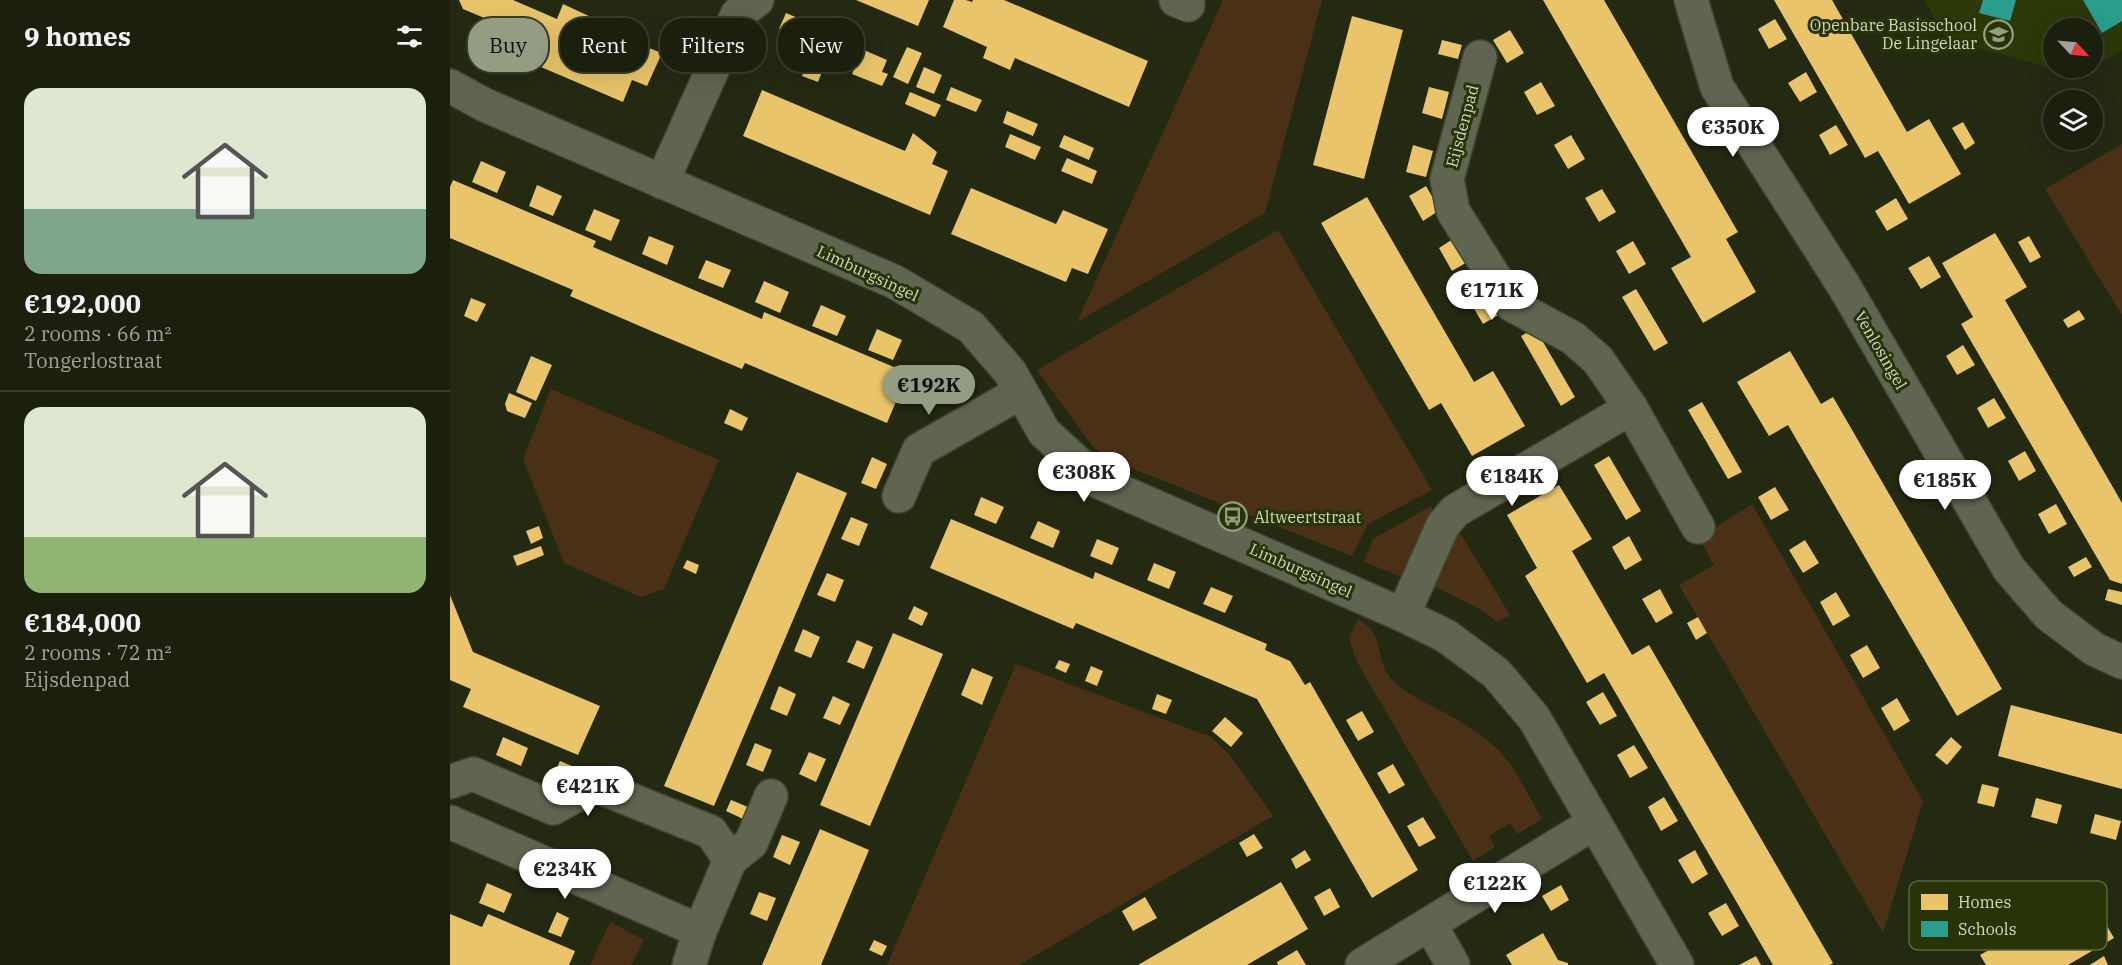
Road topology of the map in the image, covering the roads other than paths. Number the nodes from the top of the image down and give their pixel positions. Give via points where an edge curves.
1 (757, 0) edge
2 (1691, 0) edge
3 (1480, 57) dead end
4 (450, 86) edge
5 (662, 182) junction
6 (1021, 392) junction
7 (1631, 408) junction
8 (898, 496) dead end
9 (1698, 527) dead end
10 (1402, 615) junction
11 (2122, 662) edge
12 (450, 782) edge
13 (771, 796) dead end
14 (450, 822) edge
15 (1594, 823) junction
16 (730, 860) junction
17 (1430, 924) junction
18 (700, 931) junction
19 (689, 965) edge
20 (1362, 965) edge
21 (1454, 965) edge
22 (1677, 965) edge

1 - 5 street via 737,15
2 - 11 street, Venlosingel via 1718,87 1844,286 2009,569 2049,615 2094,649
3 - 7 street, Eijsdenpad via 1447,179 1453,211 1512,305 1573,338 1598,360
4 - 5 street, Limburgsingel
5 - 6 street, Limburgsingel via 904,287 971,327 1010,372
6 - 8 street via 919,450
6 - 10 street, Limburgsingel via 1044,432 1097,481
7 - 9 street, Eijsdenpad
7 - 10 street via 1458,509 1443,525
10 - 15 street, Limburgsingel via 1446,636 1496,673 1534,718
12 - 16 street via 473,774 553,808 594,785 711,832
13 - 16 street via 751,843
14 - 18 street
15 - 17 street
15 - 22 street, Limburgsingel
16 - 18 street
17 - 20 street
17 - 21 street
18 - 19 street

